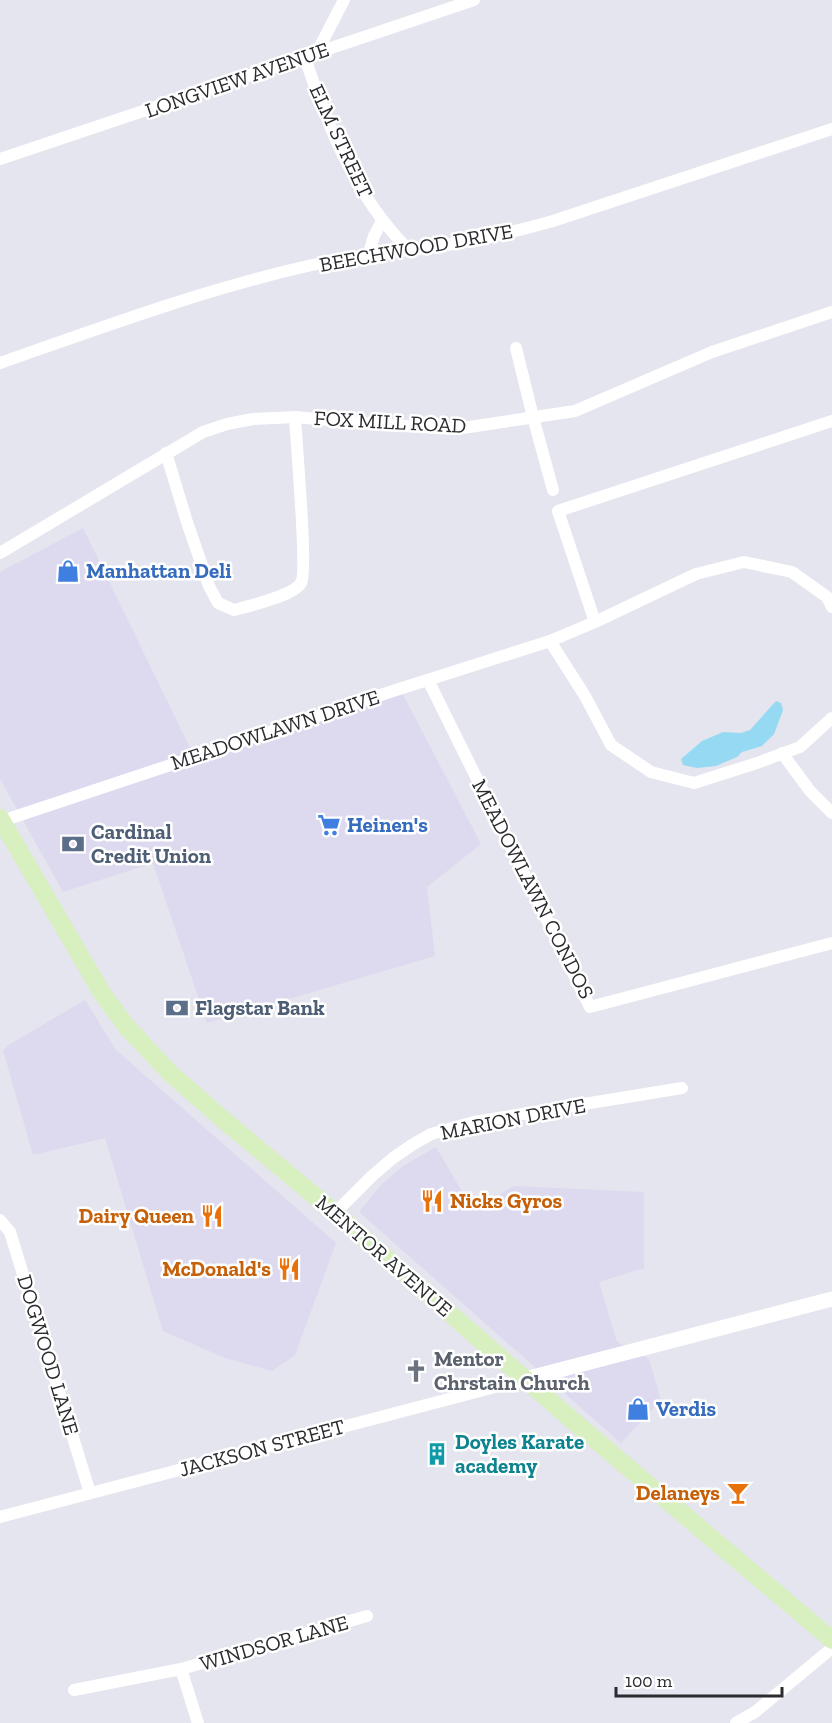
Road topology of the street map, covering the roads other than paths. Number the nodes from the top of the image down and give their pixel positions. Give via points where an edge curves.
1 (344, 0) edge
2 (474, 0) edge
3 (310, 56) junction
4 (832, 129) edge
5 (0, 159) edge
6 (382, 221) junction
7 (409, 250) junction
8 (368, 256) junction
9 (832, 312) edge
10 (516, 348) dead end
11 (0, 363) edge
12 (295, 417) junction
13 (533, 417) junction
14 (832, 421) edge
15 (166, 453) junction
16 (553, 490) dead end
17 (0, 553) edge
18 (832, 607) edge
19 (595, 622) junction
20 (550, 641) junction
21 (428, 680) junction
22 (832, 718) edge
23 (782, 753) junction
24 (832, 813) edge
25 (1, 819) edge
26 (832, 943) edge
27 (682, 1088) dead end
28 (335, 1213) junction
29 (0, 1220) edge
30 (832, 1299) edge
31 (525, 1379) junction
32 (90, 1493) junction
33 (0, 1517) edge
34 (366, 1616) dead end
35 (832, 1640) edge
36 (832, 1648) edge
37 (181, 1669) junction
38 (74, 1690) dead end
39 (198, 1723) edge
40 (736, 1723) edge

1 - 3 street, ELM STREET
2 - 3 street, LONGVIEW AVENUE
3 - 5 street, LONGVIEW AVENUE
3 - 6 street, ELM STREET via 333,134
4 - 7 street, BEECHWOOD DRIVE via 543,224 464,243
6 - 7 street, ELM STREET
6 - 8 street, ELM STREET
7 - 8 street, BEECHWOOD DRIVE
8 - 11 street, BEECHWOOD DRIVE via 315,264 207,292
9 - 13 street, FOX MILL ROAD via 712,352 575,411
10 - 13 street
12 - 13 street, FOX MILL ROAD via 456,429
12 - 15 street, FOX MILL ROAD via 252,418 227,424 203,432
12 - 15 street via 303,581 285,594 234,610 218,603 209,586
13 - 16 street
14 - 19 street via 558,511
15 - 17 street, FOX MILL ROAD
18 - 19 street, MEADOWLAWN DRIVE via 827,597 792,572 744,562 696,574
19 - 20 street, MEADOWLAWN DRIVE
20 - 21 street, MEADOWLAWN DRIVE
20 - 23 street via 611,745 651,772 694,783
21 - 25 street, MEADOWLAWN DRIVE
21 - 26 street, MEADOWLAWN CONDOS via 590,1007
22 - 23 street via 800,747
23 - 24 street
25 - 28 main road, MENTOR AVENUE via 102,993 126,1026 170,1073
27 - 28 street, MARION DRIVE via 474,1122 431,1134 393,1158
28 - 31 main road, MENTOR AVENUE
29 - 32 street, DOGWOOD LANE via 10,1232
30 - 31 street
31 - 32 street, JACKSON STREET
31 - 35 main road, MENTOR AVENUE
32 - 33 street, JACKSON STREET
34 - 37 street, WINDSOR LANE
36 - 40 street via 755,1712
37 - 38 street, WINDSOR LANE
37 - 39 street, WINDSOR LANE

